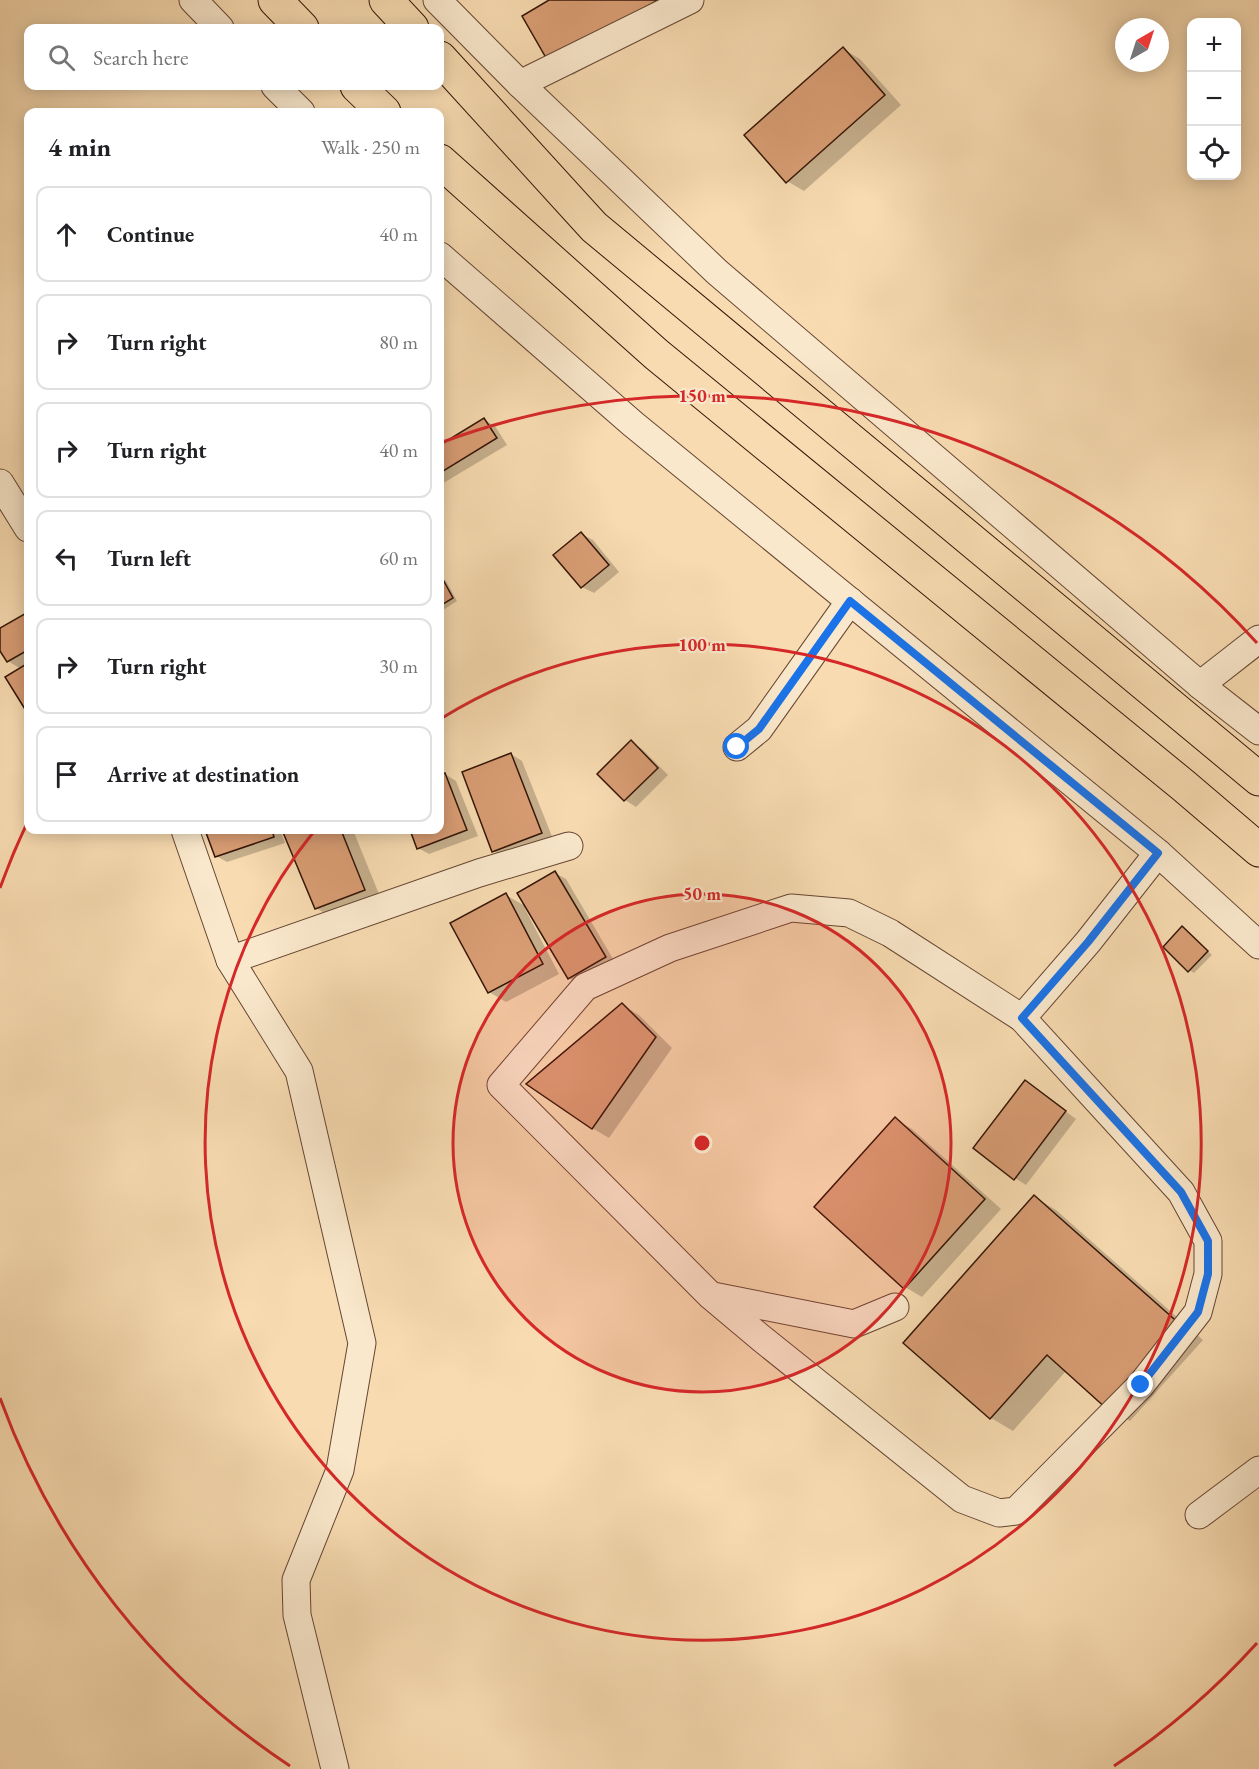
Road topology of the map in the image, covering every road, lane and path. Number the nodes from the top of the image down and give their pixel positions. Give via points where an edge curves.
1 (193, 0) edge
2 (275, 0) edge
3 (386, 0) edge
4 (437, 0) edge
5 (690, 0) edge
6 (216, 24) edge
7 (298, 24) edge
8 (408, 24) edge
9 (444, 62) edge
10 (520, 84) junction
11 (279, 90) edge
12 (361, 90) edge
13 (298, 108) edge
14 (380, 108) edge
15 (444, 166) edge
16 (444, 259) edge
17 (0, 483) edge
18 (24, 522) edge
19 (850, 601) junction
20 (1259, 639) edge
21 (1200, 685) junction
22 (1259, 731) edge
23 (737, 747) dead end
24 (1259, 779) edge
25 (186, 834) edge
26 (569, 846) dead end
27 (1259, 850) edge
28 (1158, 853) junction
29 (1259, 945) edge
30 (230, 960) junction
31 (1022, 1018) junction
32 (711, 1296) junction
33 (895, 1307) dead end
34 (1259, 1470) edge
35 (1199, 1515) dead end
36 (335, 1769) edge

1 - 6 street
2 - 7 highway
3 - 8 highway
4 - 10 street
5 - 10 street
9 - 24 highway via 594,227
10 - 21 street via 717,272
11 - 13 street
12 - 14 highway
15 - 27 highway via 656,354
16 - 19 street via 633,424
17 - 18 street
19 - 23 street via 759,729
19 - 28 street
20 - 21 street
21 - 22 street
25 - 30 street
26 - 30 street via 479,873
28 - 29 street
28 - 31 street
30 - 36 street via 299,1071 362,1343 340,1470 296,1580 297,1615
31 - 32 street via 890,933 849,913 791,908 670,948 585,987 501,1085
31 - 32 street via 1181,1192 1208,1241 1208,1274 1198,1312 1141,1385 1016,1510 999,1512 962,1499
32 - 33 street via 854,1324
34 - 35 street

